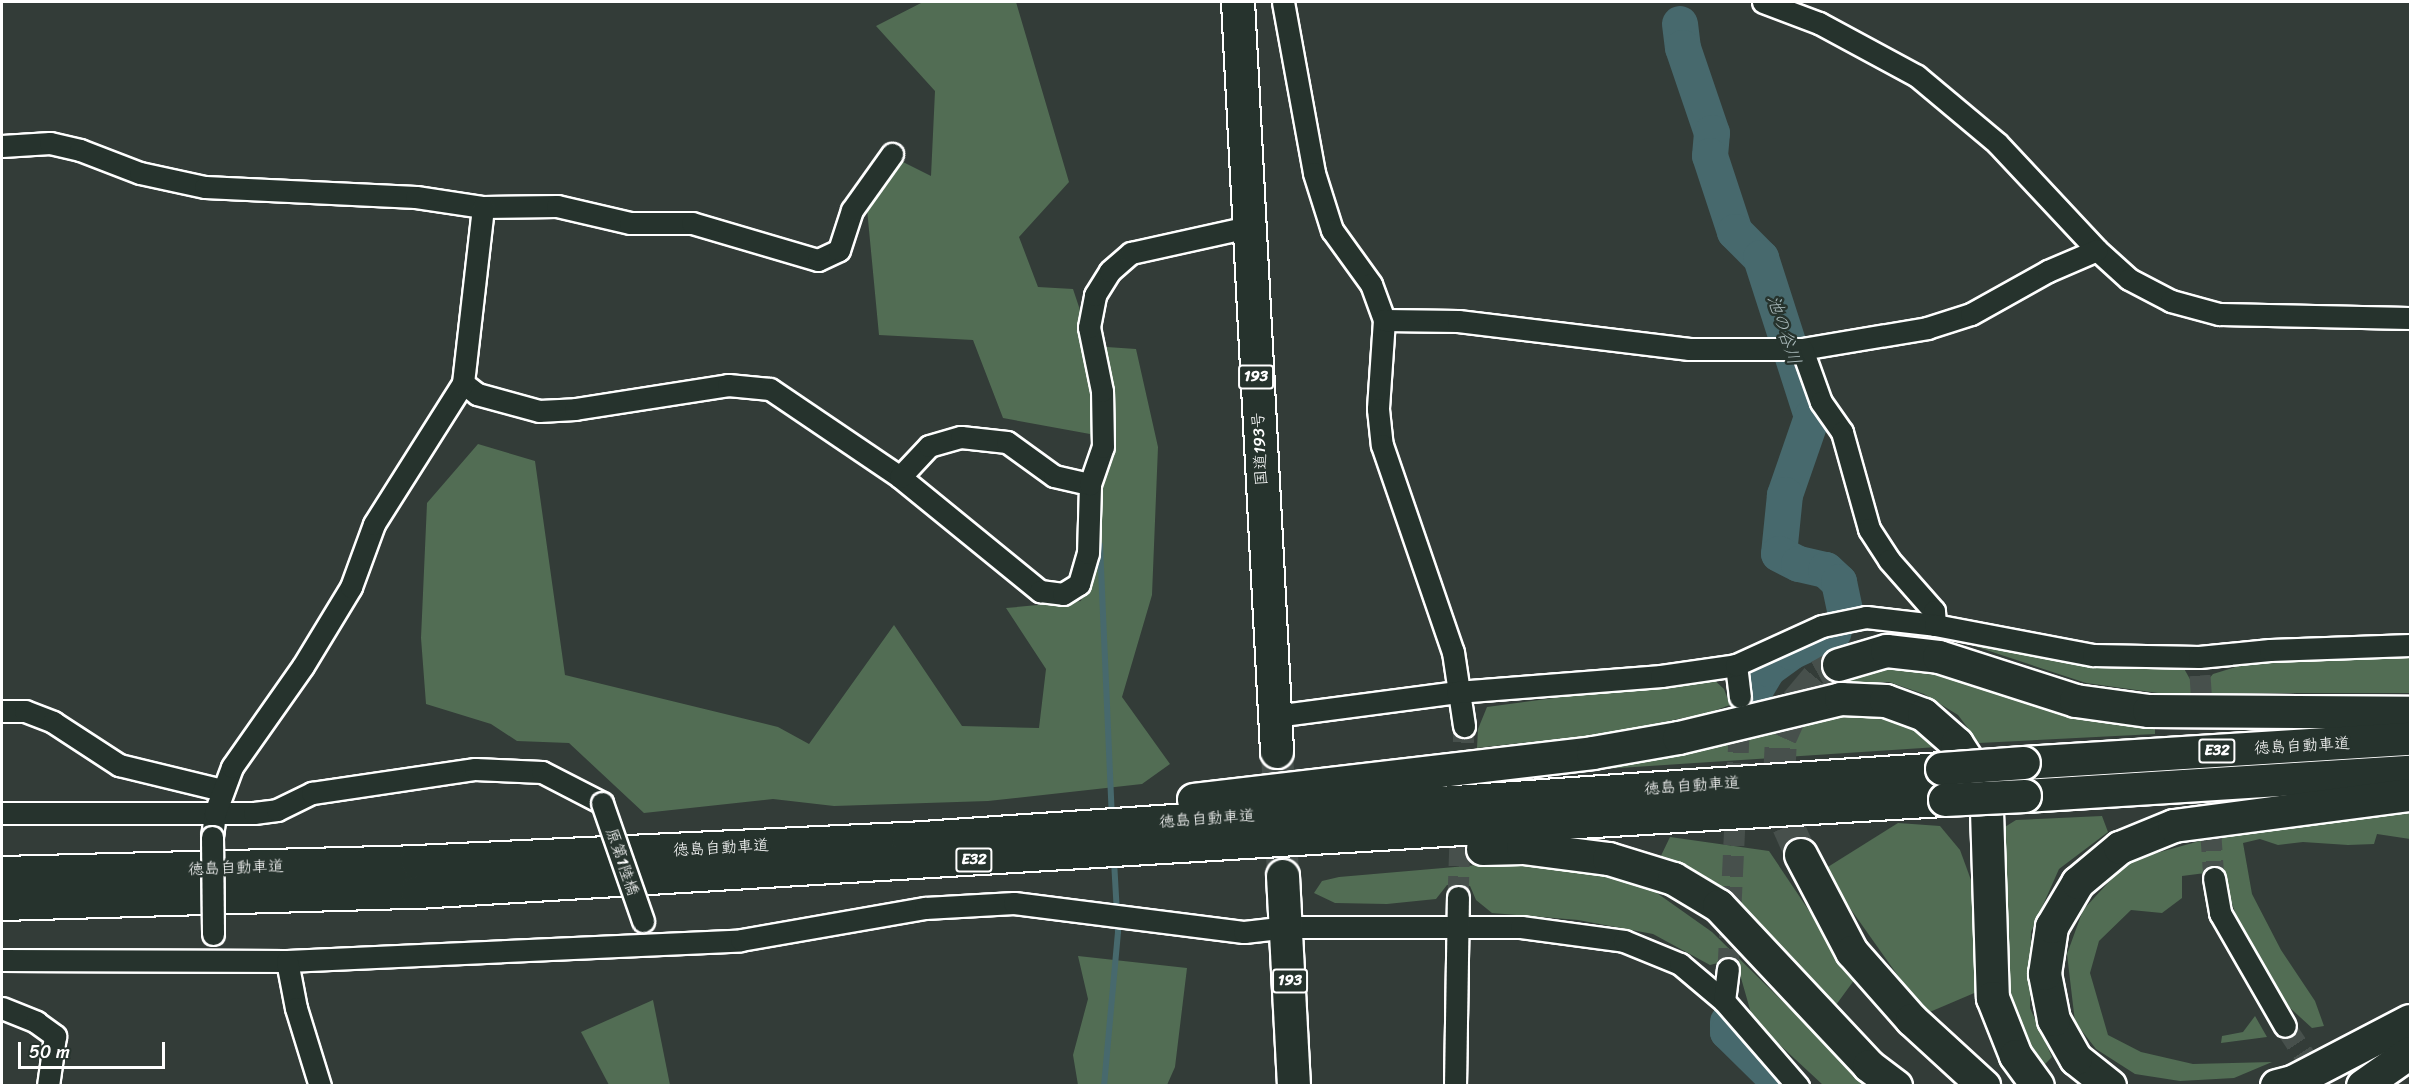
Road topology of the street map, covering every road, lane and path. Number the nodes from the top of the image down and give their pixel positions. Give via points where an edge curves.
1 (1238, 2) edge
2 (1283, 2) edge
3 (1763, 2) edge
4 (2, 146) edge
5 (892, 154) dead end
6 (483, 207) junction
7 (1248, 227) junction
8 (2097, 250) junction
9 (2410, 318) edge
10 (1384, 320) junction
11 (1795, 349) junction
12 (464, 383) junction
13 (900, 477) junction
14 (1090, 484) junction
15 (1935, 625) junction
16 (2410, 645) edge
17 (1736, 665) junction
18 (1839, 665) tunnel mouth
19 (1457, 692) junction
20 (1740, 697) tunnel mouth
21 (2, 711) edge
22 (2410, 713) edge
23 (1275, 716) junction
24 (1464, 726) tunnel mouth
25 (2410, 739) edge
26 (1277, 752) tunnel mouth
27 (2410, 771) edge
28 (222, 790) junction
29 (2410, 795) edge
30 (2, 813) edge
31 (215, 813) junction
32 (908, 839) junction
33 (1137, 851) junction
34 (1801, 855) tunnel mouth
35 (2, 873) edge
36 (1283, 876) tunnel mouth
37 (2214, 878) tunnel mouth
38 (1458, 897) tunnel mouth
39 (2, 904) edge
40 (1458, 926) junction
41 (1288, 927) junction
42 (648, 944) junction
43 (2, 960) edge
44 (287, 961) junction
45 (213, 962) junction
46 (1728, 969) tunnel mouth
47 (1724, 1001) junction
48 (2, 1008) edge
49 (2285, 1026) tunnel mouth
50 (2406, 1036) edge
51 (48, 1086) edge
52 (320, 1086) edge
53 (1294, 1086) edge
54 (1455, 1086) edge
55 (1798, 1086) edge
56 (1896, 1086) edge
57 (1984, 1086) edge
58 (2038, 1086) edge
59 (2110, 1086) edge
60 (2277, 1086) edge
61 (2325, 1086) edge
62 (2363, 1086) edge

1 - 7 highway, 国道193号 / 193
2 - 10 street via 1314,173 1328,219 1371,284
3 - 8 street via 1819,23 1917,76 1997,143
4 - 6 street via 50,143 140,173 205,187 416,197
5 - 6 street via 852,210 839,250 818,260 692,223 630,223 557,206
6 - 12 street
7 - 14 street via 1131,254 1110,271 1095,295 1089,327 1102,392 1103,447
7 - 23 highway, 国道193号 / 193
8 - 9 street via 2129,279 2171,301 2219,314
8 - 11 street via 1971,314 1927,328
10 - 11 street via 1458,321 1689,349
10 - 19 street via 1378,409 1382,445 1446,628
11 - 15 street via 1821,402 1842,432 1869,529 1889,560 1934,611
12 - 13 street via 477,394 540,411 575,410 728,385 770,389
12 - 28 street via 374,524 351,587 303,666 232,767
13 - 14 street via 929,446 961,437 1007,442 1054,476
13 - 14 street via 1040,591 1063,594 1079,584 1088,553
15 - 16 street via 2093,655 2199,666 2270,650
15 - 17 street via 1866,618 1822,626
17 - 19 street via 1661,676
17 - 20 street
18 - 22 highway via 1887,651 1939,657 2076,701 2149,711
19 - 23 street
19 - 24 street
21 - 28 street via 25,711 53,722 119,765
23 - 26 highway, 国道193号 / 193
25 - 32 highway, 徳島自動車道 / E32, bridge
27 - 33 highway, 徳島自動車道 / E32, bridge
28 - 31 street
29 - 59 highway via 2174,826 2120,848 2078,883 2052,927 2045,974 2054,1020 2076,1059
30 - 31 street
31 - 42 street, 原第1陸橋, bridge via 277,810 312,793 475,770 542,772 602,803
31 - 45 street, bridge
32 - 35 highway, 徳島自動車道 / E32 via 417,862
32 - 58 highway via 1593,753 1679,738 1841,699 1886,701 1924,715 1957,744 1979,778 1987,811 1993,998 2016,1056
33 - 39 highway, 徳島自動車道 / E32 via 417,892
33 - 56 highway via 1523,848 1609,859 1674,879 1719,906 1869,1066
34 - 57 highway via 1852,952 1912,1020
36 - 41 highway, 193
37 - 49 street via 2220,913
38 - 40 street
40 - 41 street
40 - 47 street via 1521,927 1624,941 1680,964
40 - 54 street
41 - 42 street via 1244,932 1014,903 925,908 741,940
41 - 53 highway, 193
42 - 44 street
43 - 45 street
44 - 45 street
44 - 52 street via 296,1008
46 - 47 street
47 - 55 street
48 - 51 street via 36,1022 55,1036
50 - 60 highway
50 - 61 highway
50 - 62 highway

